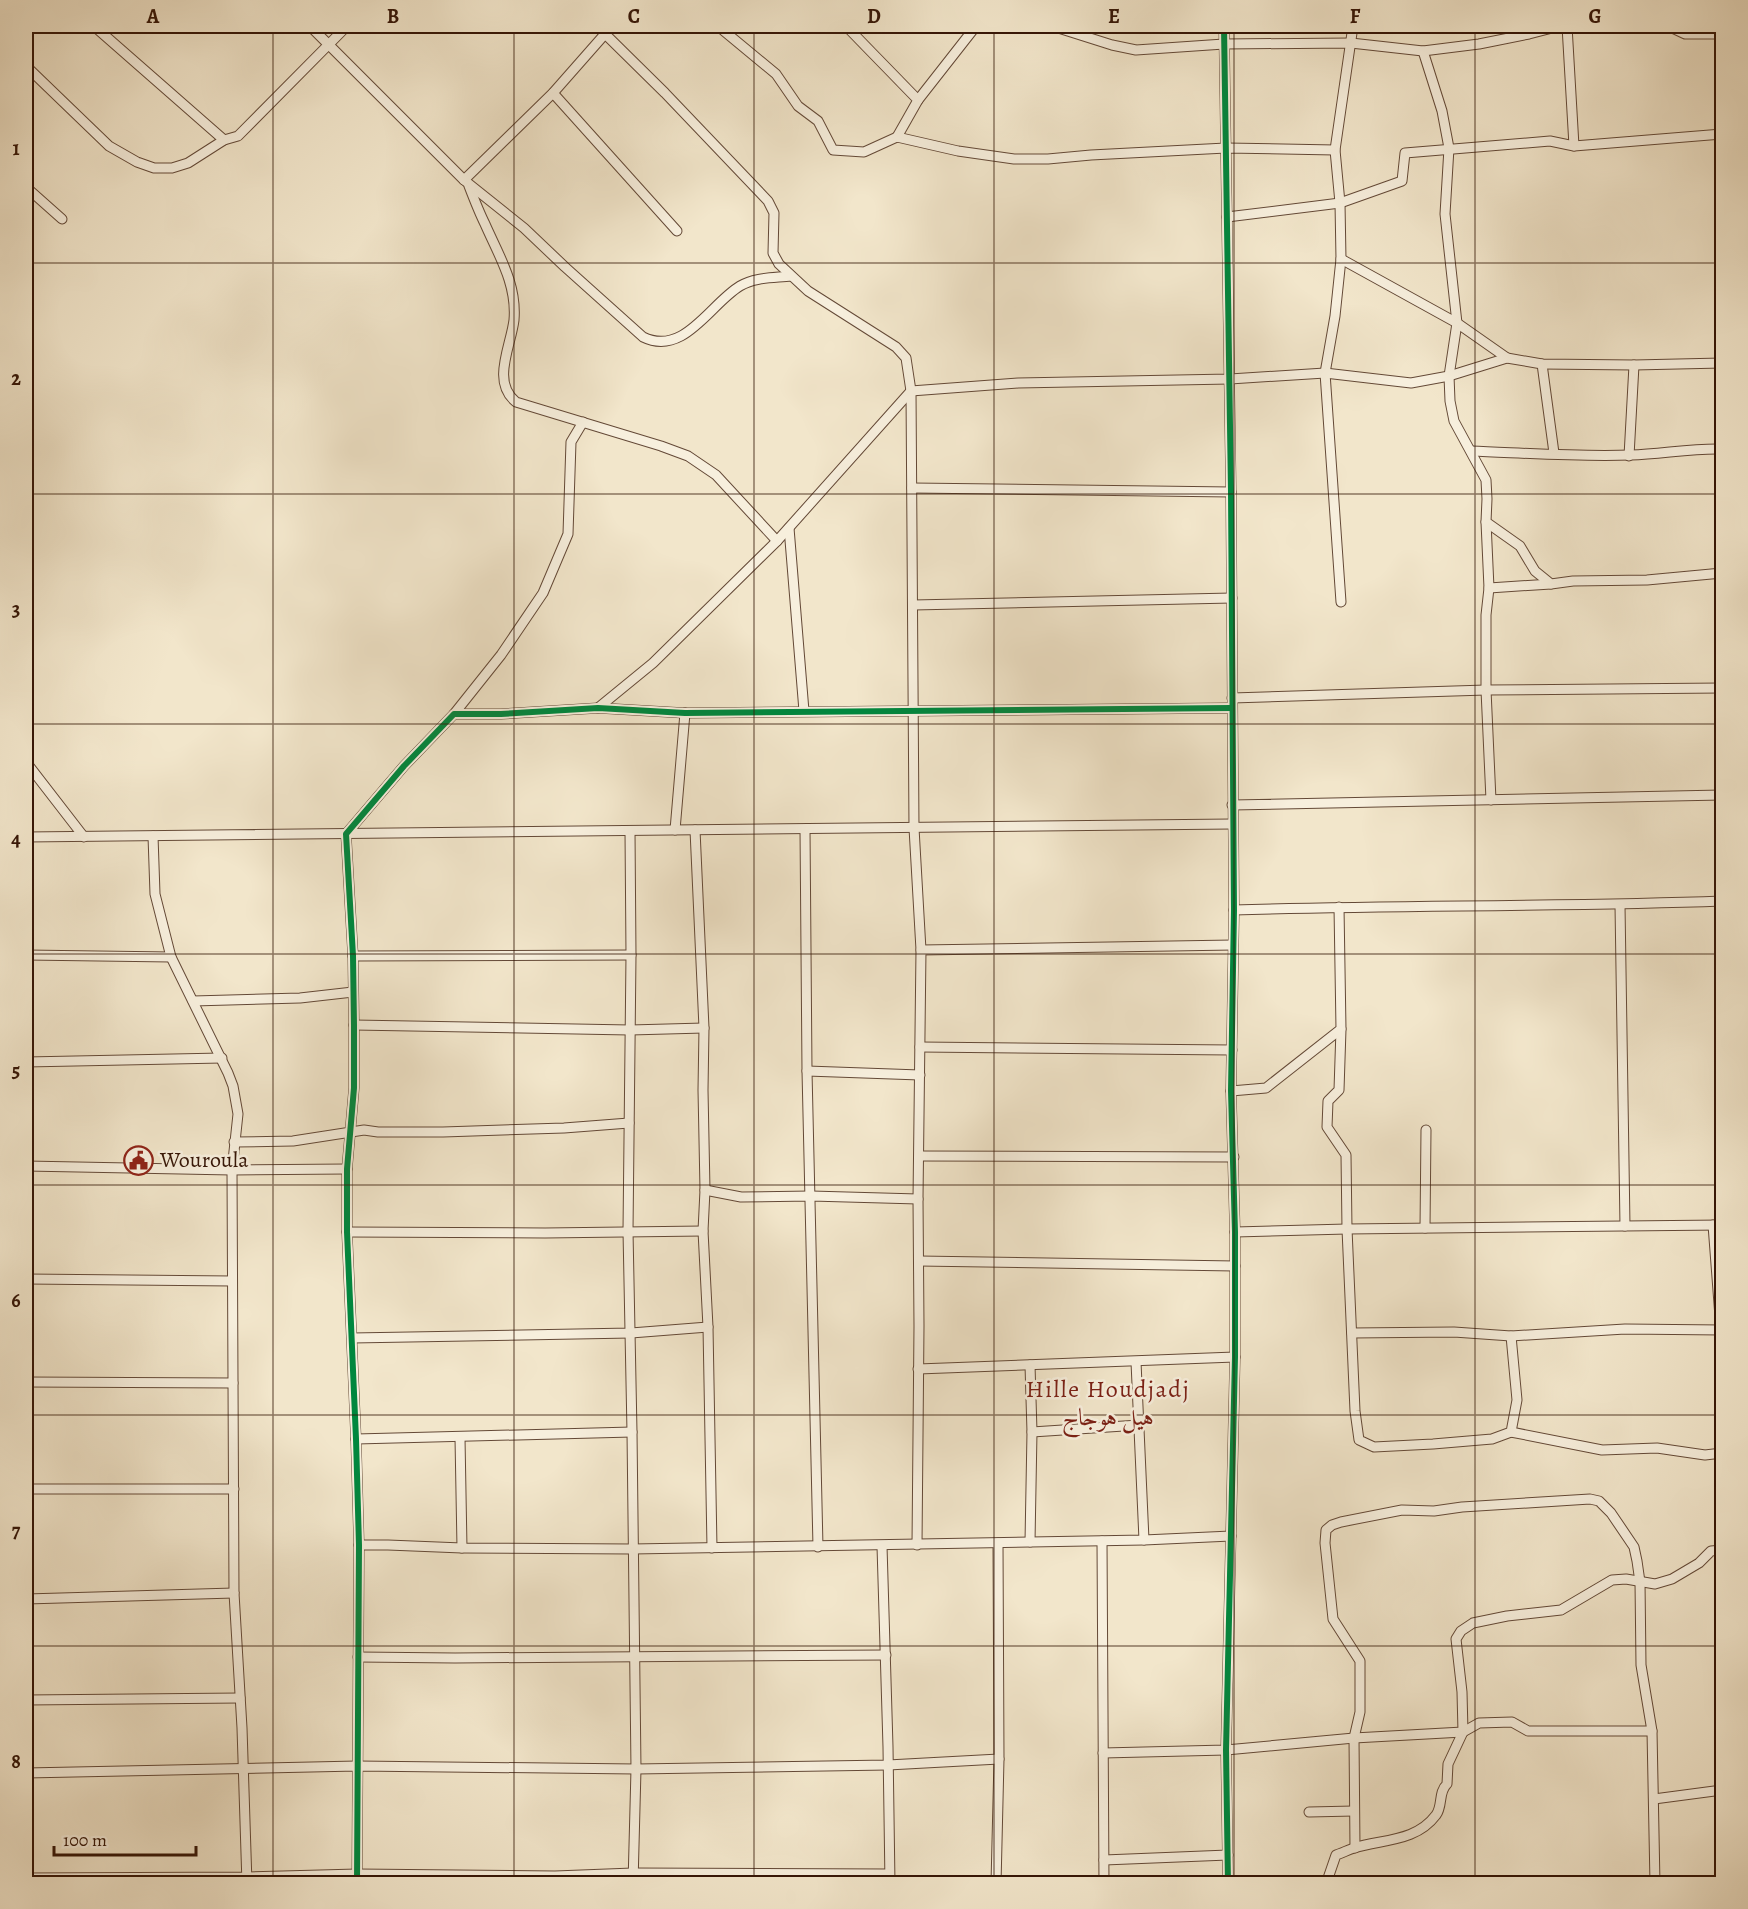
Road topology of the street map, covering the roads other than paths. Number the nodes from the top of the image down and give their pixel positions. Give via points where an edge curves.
1 (94, 26) edge
2 (310, 26) edge
3 (347, 26) edge
4 (597, 26) edge
5 (612, 26) edge
6 (718, 26) edge
7 (846, 26) edge
8 (976, 26) edge
9 (1052, 26) edge
10 (1224, 26) edge
11 (1353, 26) edge
12 (1560, 26) edge
13 (1567, 26) edge
14 (1668, 26) edge
15 (605, 33) junction
16 (1722, 34) edge
17 (1351, 43) junction
18 (329, 44) junction
19 (1224, 44) junction
20 (1423, 51) junction
21 (26, 66) edge
22 (552, 93) junction
23 (918, 100) junction
24 (1722, 134) edge
25 (897, 137) junction
26 (224, 140) junction
27 (1574, 146) junction
28 (1226, 148) junction
29 (1449, 148) junction
30 (1335, 150) junction
31 (466, 182) junction
32 (26, 187) edge
33 (1340, 203) junction
34 (1227, 217) junction
35 (62, 219) dead end
36 (677, 231) dead end
37 (1341, 259) junction
38 (791, 276) junction
39 (1457, 323) junction
40 (1507, 358) junction
41 (1722, 363) edge
42 (1542, 364) junction
43 (1634, 365) junction
44 (1325, 374) junction
45 (1449, 376) junction
46 (1230, 379) junction
47 (911, 391) junction
48 (583, 422) junction
49 (1722, 449) edge
50 (1471, 451) junction
51 (1554, 453) junction
52 (1629, 456) junction
53 (912, 488) junction
54 (1231, 492) junction
55 (1486, 522) junction
56 (789, 528) junction
57 (777, 541) junction
58 (1722, 573) edge
59 (1551, 584) junction
60 (1489, 588) junction
61 (1232, 598) junction
62 (1341, 602) dead end
63 (913, 605) junction
64 (1722, 688) edge
65 (1486, 690) junction
66 (1232, 703) junction
67 (598, 708) junction
68 (913, 710) junction
69 (804, 711) junction
70 (685, 713) junction
71 (454, 714) junction
72 (26, 762) edge
73 (1722, 795) edge
74 (1491, 800) junction
75 (1232, 805) junction
76 (1232, 824) junction
77 (914, 828) junction
78 (805, 829) junction
79 (675, 830) junction
80 (695, 830) junction
81 (630, 831) junction
82 (346, 834) junction
83 (153, 836) junction
84 (26, 837) edge
85 (84, 837) junction
86 (1722, 901) edge
87 (1620, 905) junction
88 (1339, 907) junction
89 (1234, 910) junction
90 (1233, 945) junction
91 (921, 950) junction
92 (26, 955) edge
93 (631, 955) junction
94 (353, 956) junction
95 (171, 957) junction
96 (353, 992) junction
97 (193, 1001) junction
98 (354, 1025) junction
99 (704, 1028) junction
100 (1341, 1029) junction
101 (630, 1030) junction
102 (920, 1047) junction
103 (1232, 1050) junction
104 (222, 1058) junction
105 (26, 1062) edge
106 (807, 1071) junction
107 (920, 1075) junction
108 (1231, 1091) junction
109 (629, 1123) junction
110 (1426, 1130) dead end
111 (350, 1133) junction
112 (234, 1142) junction
113 (920, 1156) junction
114 (1234, 1157) junction
115 (26, 1166) edge
116 (347, 1169) junction
117 (232, 1170) junction
118 (705, 1190) junction
119 (811, 1196) junction
120 (918, 1199) junction
121 (1718, 1225) edge
122 (1625, 1226) junction
123 (1347, 1228) junction
124 (1425, 1228) junction
125 (628, 1231) junction
126 (703, 1231) junction
127 (347, 1232) junction
128 (1235, 1232) junction
129 (919, 1261) junction
130 (1235, 1266) junction
131 (26, 1279) edge
132 (232, 1281) junction
133 (708, 1327) junction
134 (1722, 1330) edge
135 (631, 1333) junction
136 (1352, 1333) junction
137 (1511, 1336) junction
138 (352, 1338) junction
139 (1235, 1357) junction
140 (1136, 1362) junction
141 (1030, 1365) junction
142 (918, 1369) junction
143 (26, 1382) edge
144 (233, 1383) junction
145 (1139, 1425) junction
146 (632, 1432) junction
147 (1032, 1432) junction
148 (1510, 1432) junction
149 (460, 1438) junction
150 (356, 1439) junction
151 (1722, 1453) edge
152 (26, 1489) edge
153 (234, 1489) junction
154 (1231, 1536) junction
155 (1144, 1540) junction
156 (1102, 1541) junction
157 (1030, 1542) junction
158 (998, 1543) junction
159 (359, 1545) junction
160 (917, 1545) junction
161 (882, 1546) junction
162 (818, 1547) junction
163 (462, 1548) junction
164 (712, 1548) junction
165 (632, 1549) junction
166 (1722, 1550) edge
167 (1640, 1582) junction
168 (234, 1593) junction
169 (26, 1599) edge
170 (886, 1654) junction
171 (634, 1656) junction
172 (358, 1657) junction
173 (240, 1698) junction
174 (26, 1700) edge
175 (1652, 1731) junction
176 (1463, 1732) junction
177 (1354, 1738) junction
178 (1226, 1750) junction
179 (1103, 1753) junction
180 (999, 1760) junction
181 (888, 1765) junction
182 (357, 1766) junction
183 (243, 1769) junction
184 (636, 1769) junction
185 (26, 1773) edge
186 (1722, 1790) edge
187 (1654, 1799) junction
188 (1354, 1811) junction
189 (1309, 1812) dead end
190 (1355, 1848) junction
191 (1228, 1856) junction
192 (1104, 1860) junction
193 (633, 1873) junction
194 (26, 1878) edge
195 (357, 1879) edge
196 (890, 1879) edge
197 (555, 1880) edge
198 (247, 1881) edge
199 (633, 1884) edge
200 (996, 1884) edge
201 (1104, 1884) edge
202 (1228, 1884) edge
203 (1326, 1884) edge
204 (1655, 1884) edge

1 - 26 street
2 - 18 street
3 - 18 street
4 - 15 street
5 - 15 street
6 - 25 street via 776,75 798,106 818,121 833,150 864,152
7 - 23 street
8 - 23 street
9 - 19 street via 1136,50
10 - 19 street
11 - 17 street
12 - 20 street via 1479,44
13 - 27 street
14 - 16 street via 1685,34
15 - 22 street
15 - 38 street via 768,201 774,213 773,254
17 - 19 street
17 - 20 street
17 - 30 street
18 - 26 street via 238,136
18 - 31 street
19 - 28 street
20 - 29 street
21 - 26 street via 109,146 137,162 154,168 172,168 188,163
22 - 31 street
22 - 36 street
23 - 25 street
24 - 27 street
25 - 28 street via 1014,159
27 - 29 street via 1550,141
28 - 30 street
28 - 34 street
29 - 33 street via 1405,153 1402,181
29 - 39 street via 1445,214
30 - 33 street
31 - 38 street via 524,228 643,337 653,341 681,336 739,286
31 - 48 street via 504,264 513,298 514,321 504,383 507,395 516,402
32 - 35 street
33 - 34 street
33 - 37 street
34 - 46 street
37 - 39 street
37 - 44 street
38 - 47 street via 816,297 902,352
39 - 40 street
39 - 45 street
40 - 42 street
40 - 45 street
41 - 43 street
42 - 43 street
42 - 51 street
43 - 52 street
44 - 45 street via 1411,383
44 - 46 street
44 - 62 street
45 - 50 street via 1454,421
46 - 47 street via 1018,383
46 - 54 street
47 - 53 street
47 - 56 street
48 - 57 street via 688,456 716,476
48 - 71 street via 571,442 568,534 543,593
49 - 52 street
50 - 51 street
50 - 55 street via 1486,480
51 - 52 street
53 - 54 street
53 - 63 street
54 - 61 street
55 - 59 street via 1520,546 1535,571
55 - 60 street
56 - 57 street
56 - 69 street
57 - 67 street via 653,663
58 - 59 street
59 - 60 street
60 - 65 street
61 - 63 street
61 - 66 street
63 - 68 street
64 - 65 street
65 - 66 street
65 - 74 street
66 - 68 street
66 - 75 street
67 - 70 street
67 - 71 street
68 - 69 street
68 - 77 street
69 - 70 street
70 - 79 street
71 - 82 street
72 - 85 street
73 - 74 street
74 - 75 street
75 - 76 street
76 - 77 street
76 - 89 street
77 - 78 street
77 - 91 street
78 - 80 street
78 - 106 street
79 - 80 street
79 - 81 street
80 - 99 street
81 - 82 street
81 - 93 street
82 - 83 street
82 - 94 street
83 - 85 street
83 - 95 street via 154,894
84 - 85 street
86 - 87 street
87 - 88 street
87 - 122 street
88 - 89 street
88 - 100 street
89 - 90 street
90 - 91 street
90 - 103 street
91 - 102 street
92 - 95 street
93 - 94 street
93 - 101 street
94 - 96 street
95 - 97 street
96 - 97 street via 300,998
96 - 98 street
97 - 104 street
98 - 101 street
98 - 111 street
99 - 101 street
99 - 118 street
100 - 108 street via 1266,1088
100 - 123 street via 1339,1090 1328,1101 1328,1127 1346,1155
101 - 109 street
102 - 103 street
102 - 107 street
103 - 108 street
104 - 105 street
104 - 112 street via 236,1098
106 - 107 street
106 - 119 street
107 - 113 street
108 - 114 street
109 - 111 street
109 - 125 street
110 - 124 street
111 - 112 street via 293,1141
111 - 116 street
112 - 117 street
113 - 114 street
113 - 120 street
114 - 128 street
115 - 117 street
116 - 117 street
116 - 127 street
117 - 132 street
118 - 119 street via 741,1197
118 - 126 street
119 - 120 street
119 - 162 street
120 - 129 street
121 - 122 street
121 - 134 street
122 - 124 street
123 - 124 street
123 - 128 street
123 - 136 street
125 - 126 street
125 - 127 street
125 - 135 street
126 - 133 street
127 - 138 street
128 - 130 street
129 - 130 street
129 - 142 street
130 - 139 street
131 - 132 street
132 - 144 street
133 - 135 street
133 - 164 street
134 - 137 street via 1625,1329
135 - 138 street
135 - 146 street
136 - 137 street
136 - 148 street via 1359,1440 1374,1447 1421,1445 1492,1440
137 - 148 street via 1517,1400
138 - 150 street
139 - 140 street
139 - 154 street
140 - 141 street
140 - 145 street
141 - 142 street
141 - 147 street
142 - 160 street
143 - 144 street
144 - 153 street
145 - 147 street
145 - 155 street
146 - 149 street
146 - 165 street
147 - 157 street
148 - 151 street via 1602,1450 1657,1448 1705,1455
149 - 150 street
149 - 163 street
150 - 159 street
152 - 153 street
153 - 168 street
154 - 155 street
154 - 178 street
155 - 156 street
156 - 157 street
156 - 179 street
157 - 158 street
158 - 160 street
158 - 180 street
159 - 163 street
159 - 172 street
160 - 161 street
161 - 162 street
161 - 170 street
162 - 164 street
163 - 165 street
164 - 165 street
165 - 171 street
166 - 167 street via 1711,1551 1672,1579 1655,1584
167 - 175 street via 1641,1665
167 - 176 street via 1612,1580 1561,1610 1473,1623 1461,1631 1456,1639
167 - 177 street via 1634,1547 1605,1507 1590,1499 1402,1510 1332,1525 1324,1537 1333,1619 1360,1661 1360,1712
168 - 169 street
168 - 173 street
170 - 171 street
170 - 181 street
171 - 172 street
171 - 184 street
172 - 182 street
173 - 174 street
173 - 183 street
175 - 176 street via 1528,1731 1512,1722 1479,1723
175 - 187 street
176 - 177 street
176 - 190 street via 1448,1764 1447,1784 1437,1814 1419,1831
177 - 178 street
177 - 188 street
178 - 179 street
178 - 191 street
179 - 192 street
180 - 181 street
180 - 200 street
181 - 184 street
181 - 196 street
182 - 183 street
182 - 184 street
182 - 195 street
183 - 185 street
183 - 198 street
184 - 193 street
186 - 187 street
187 - 204 street
188 - 189 street
188 - 190 street
190 - 203 street via 1336,1856
191 - 192 street
191 - 202 street
192 - 201 street
193 - 196 street
193 - 197 street
193 - 199 street
194 - 198 street
195 - 197 street
195 - 198 street

